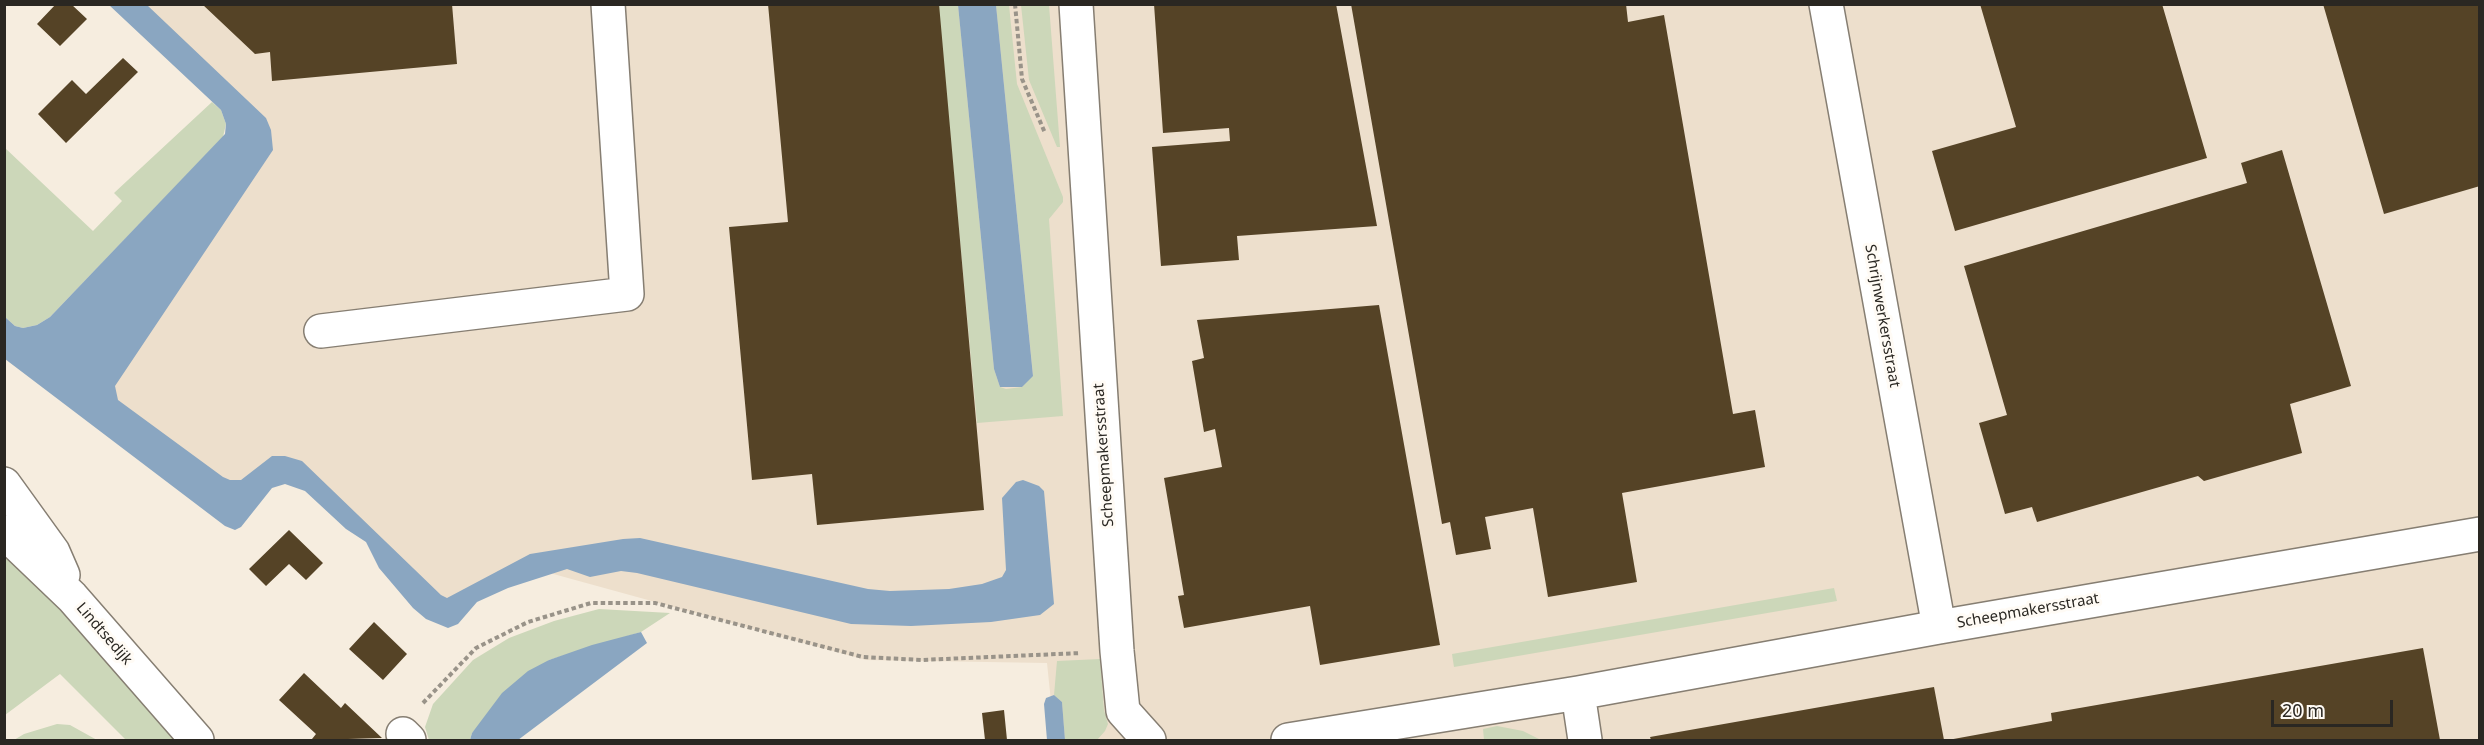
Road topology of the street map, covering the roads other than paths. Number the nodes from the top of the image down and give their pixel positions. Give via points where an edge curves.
1 (608, 4) edge
2 (1076, 4) edge
3 (1826, 4) edge
4 (321, 331) dead end
5 (4, 484) edge
6 (4, 532) edge
7 (2480, 534) edge
8 (72, 597) junction
9 (1939, 627) junction
10 (1578, 693) junction
11 (1139, 737) edge
12 (197, 741) edge
13 (1288, 741) edge
14 (1585, 741) edge

1 - 4 street via 627,294
2 - 11 street, Scheepmakersstraat via 1117,651 1123,711
3 - 9 street, Schrijnwerkersstraat
5 - 8 street via 53,552
6 - 8 street, Lindtsedijk
7 - 9 street, Scheepmakersstraat
8 - 12 street, Lindtsedijk
9 - 10 street, Scheepmakersstraat
10 - 13 street, Scheepmakersstraat
10 - 14 street

